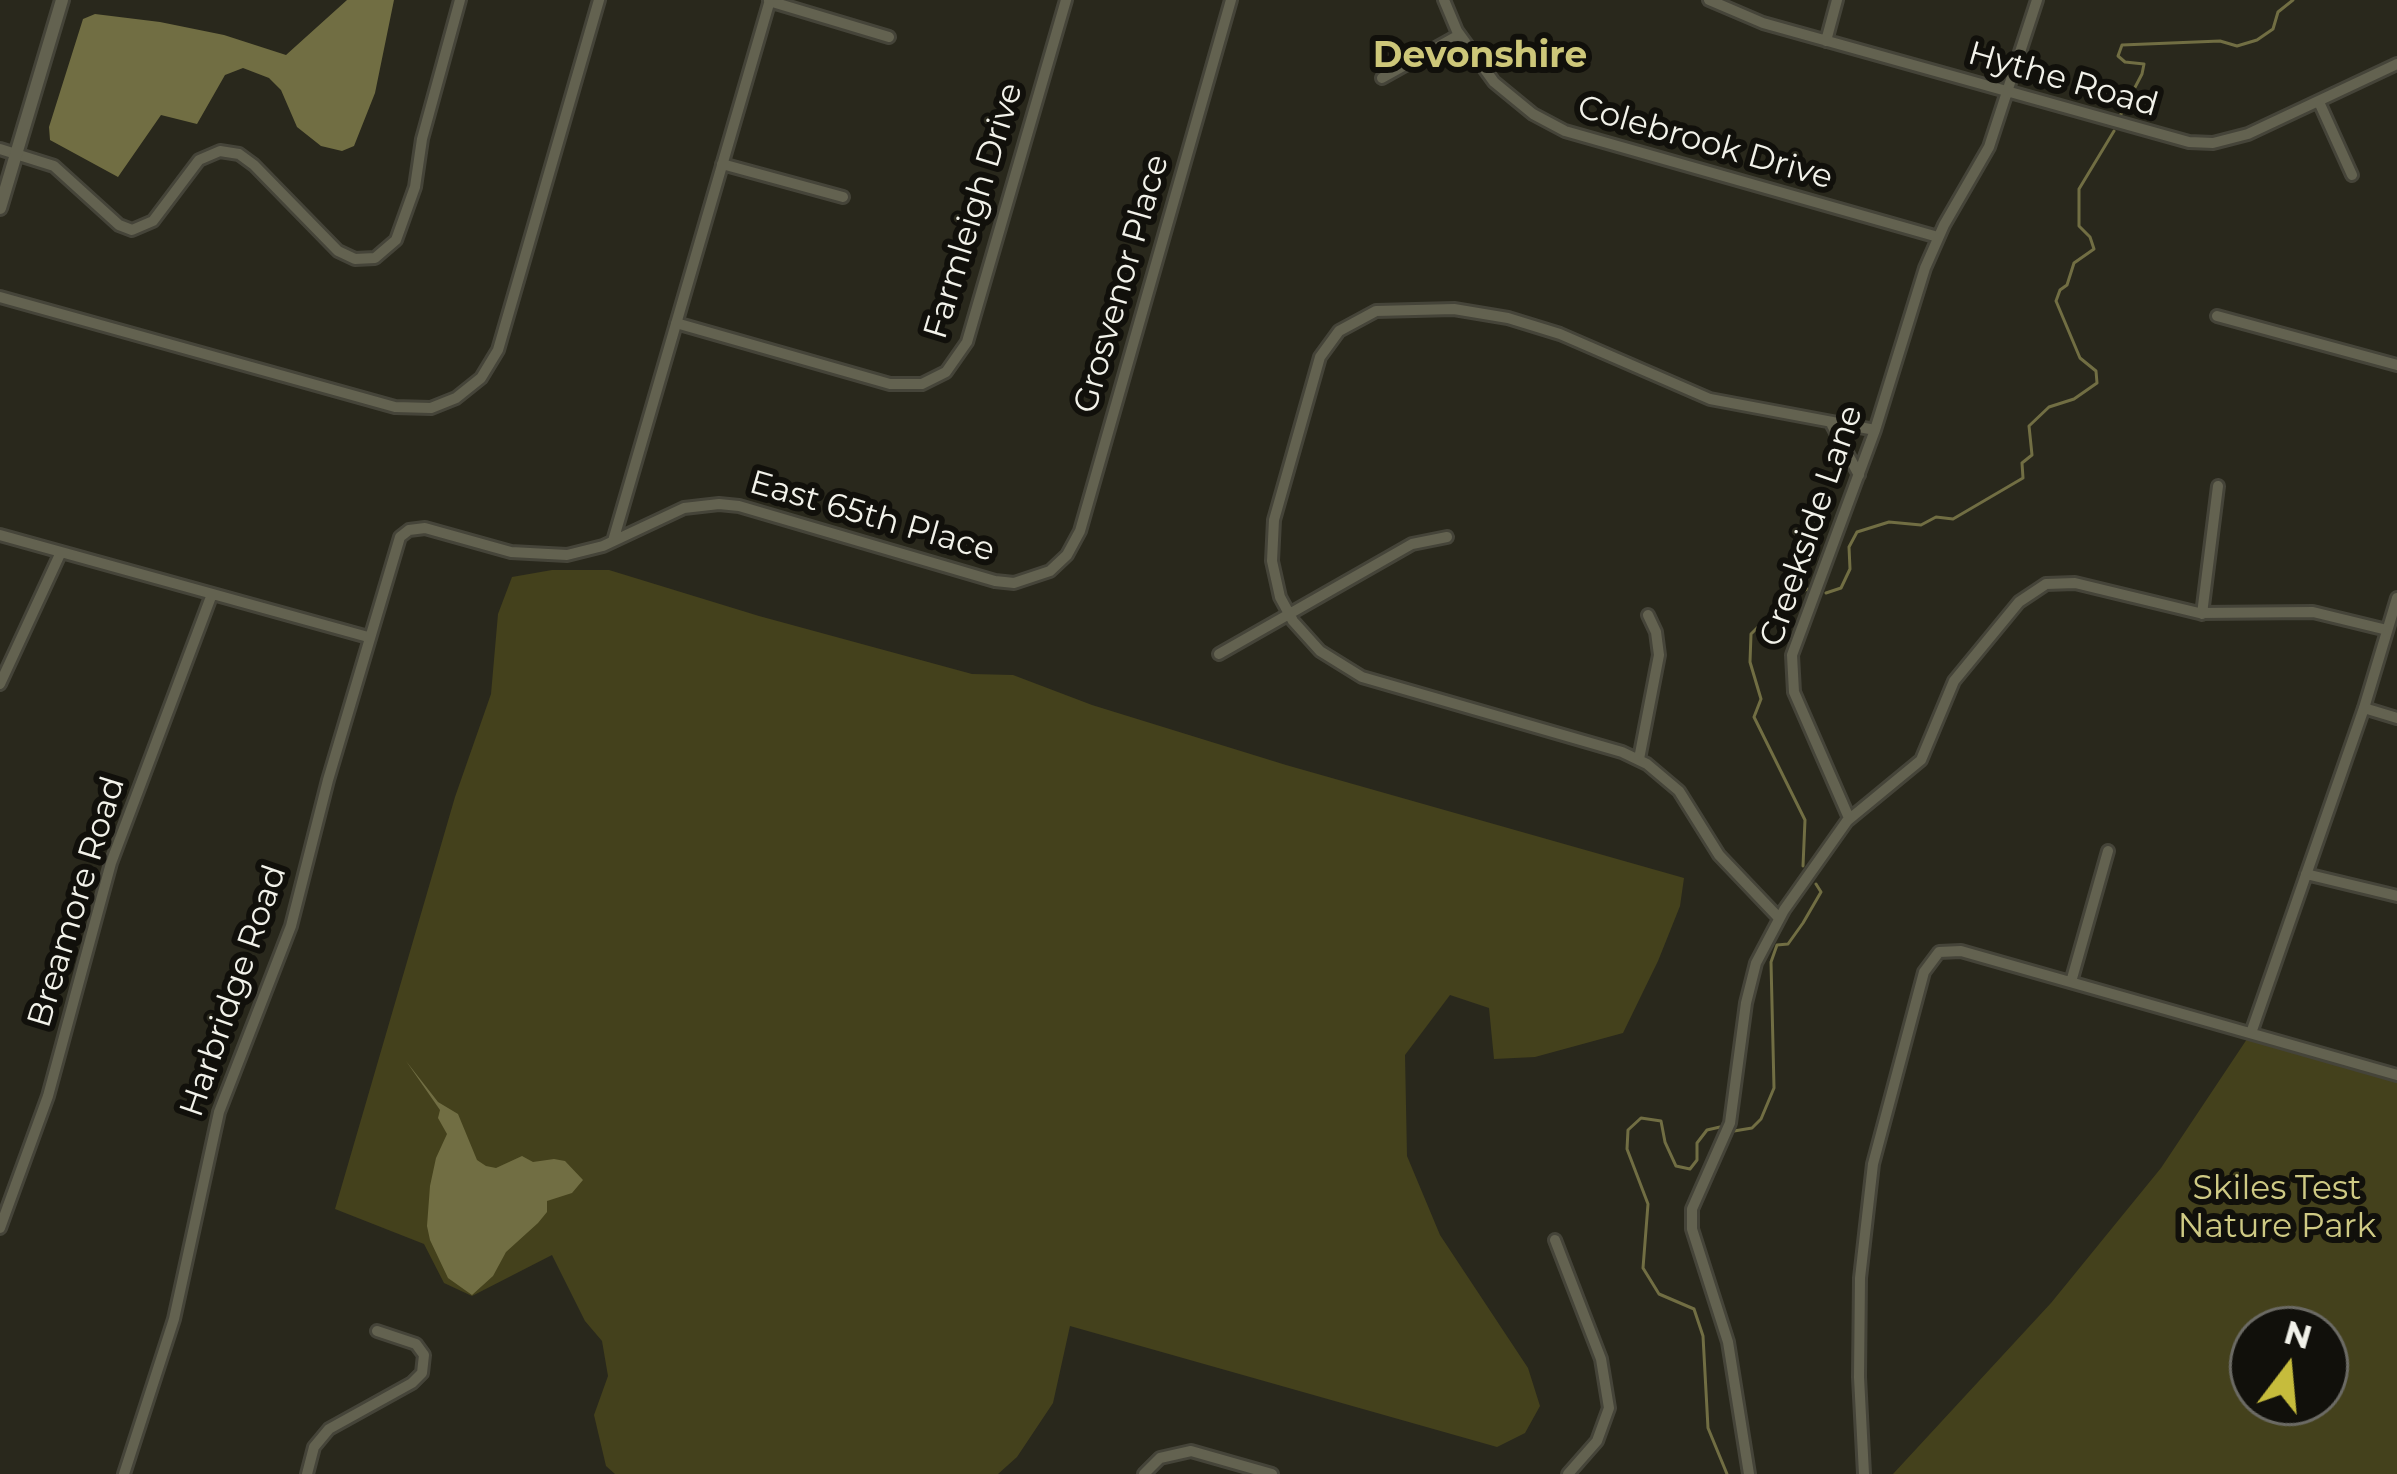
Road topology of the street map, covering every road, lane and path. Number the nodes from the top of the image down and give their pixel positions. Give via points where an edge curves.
1 (62, 0) edge
2 (460, 0) edge
3 (599, 0) edge
4 (1066, 0) edge
5 (1231, 0) edge
6 (1444, 0) edge
7 (1708, 0) edge
8 (1837, 0) edge
9 (2038, 0) edge
10 (769, 1) edge
11 (1459, 35) junction
12 (889, 37) dead end
13 (1826, 41) junction
14 (2397, 64) edge
15 (1382, 78) dead end
16 (2007, 93) junction
17 (2319, 102) junction
18 (0, 149) edge
19 (16, 154) junction
20 (722, 164) junction
21 (2352, 175) dead end
22 (843, 197) dead end
23 (0, 208) edge
24 (1938, 237) junction
25 (0, 297) edge
26 (2217, 316) dead end
27 (676, 323) junction
28 (2397, 365) edge
29 (1832, 425) junction
30 (1875, 430) junction
31 (1860, 476) junction
32 (2218, 486) dead end
33 (407, 531) joint
34 (0, 535) edge
35 (1448, 537) dead end
36 (613, 541) junction
37 (62, 552) junction
38 (1046, 573) joint
39 (212, 594) junction
40 (2397, 598) edge
41 (1288, 614) junction
42 (2202, 614) junction
43 (1648, 615) dead end
44 (2387, 630) junction
45 (368, 637) junction
46 (1219, 653) dead end
47 (0, 684) edge
48 (2364, 708) junction
49 (2397, 718) edge
50 (1639, 759) junction
51 (1849, 818) junction
52 (2108, 851) dead end
53 (2306, 874) junction
54 (2397, 896) edge
55 (1779, 918) junction
56 (2071, 982) junction
57 (2251, 1033) junction
58 (2397, 1075) edge
59 (0, 1228) edge
60 (1555, 1240) dead end
61 (377, 1331) dead end
62 (124, 1474) edge
63 (307, 1474) edge
64 (1144, 1474) edge
65 (1272, 1474) edge
66 (1568, 1474) edge
67 (1749, 1474) edge
68 (1864, 1474) edge

1 - 19 street
2 - 19 street via 399,236 365,260 342,254 234,152 199,160 154,221 137,230 118,225 62,171
3 - 25 street via 498,350 482,378 452,400 394,407
4 - 27 street, Farmleigh Drive via 967,342 946,371 922,384 890,384
5 - 38 street, Grosvenor Place via 1079,531
6 - 11 street, Colebrook Drive
7 - 13 street, Hythe Road
8 - 13 street
9 - 16 street, Creekside Lane
10 - 12 street
10 - 20 street
11 - 15 street
11 - 24 street, Colebrook Drive via 1507,95 1564,131
13 - 16 street, Hythe Road
14 - 17 street, Hythe Road
16 - 17 street, Hythe Road via 2201,143 2248,134
16 - 24 street, Creekside Lane via 1985,156
17 - 21 street
18 - 19 street
19 - 23 street
20 - 22 street
20 - 27 street
24 - 30 street, Creekside Lane
26 - 28 street
27 - 36 street
29 - 30 street
29 - 31 street
29 - 41 street via 1710,399 1548,329 1481,313 1367,314 1333,337 1318,361 1296,440 1271,543
30 - 31 street, Creekside Lane
31 - 51 street, Creekside Lane via 1791,668
32 - 42 street
33 - 36 street, East 65th Place via 425,528 530,554 567,555
33 - 45 street, Harbridge Road via 395,545
34 - 37 street
35 - 41 street via 1412,544
36 - 38 street, East 65th Place via 668,514 719,504 995,581
37 - 39 street
37 - 47 street
39 - 45 street
39 - 59 street, Breamore Road via 106,877 48,1096
40 - 44 street
41 - 46 street
41 - 50 street via 1320,651 1362,677
42 - 44 street via 2313,612
42 - 51 street via 2075,583 2037,588 1954,681 1921,760
43 - 50 street via 1659,656
44 - 48 street
45 - 62 street, Harbridge Road via 291,926 212,1136 175,1319
48 - 49 street
48 - 53 street
50 - 55 street via 1679,791 1719,855
51 - 55 street
52 - 56 street
53 - 54 street
53 - 57 street
55 - 67 street via 1748,994 1730,1123 1691,1217 1728,1342
56 - 57 street
56 - 68 street via 1961,951 1939,952 1924,971 1873,1164 1860,1278
57 - 58 street
60 - 66 street via 1601,1359 1609,1408 1598,1442
61 - 63 street via 416,1344 422,1373 329,1429
64 - 65 street via 1160,1458 1191,1451

